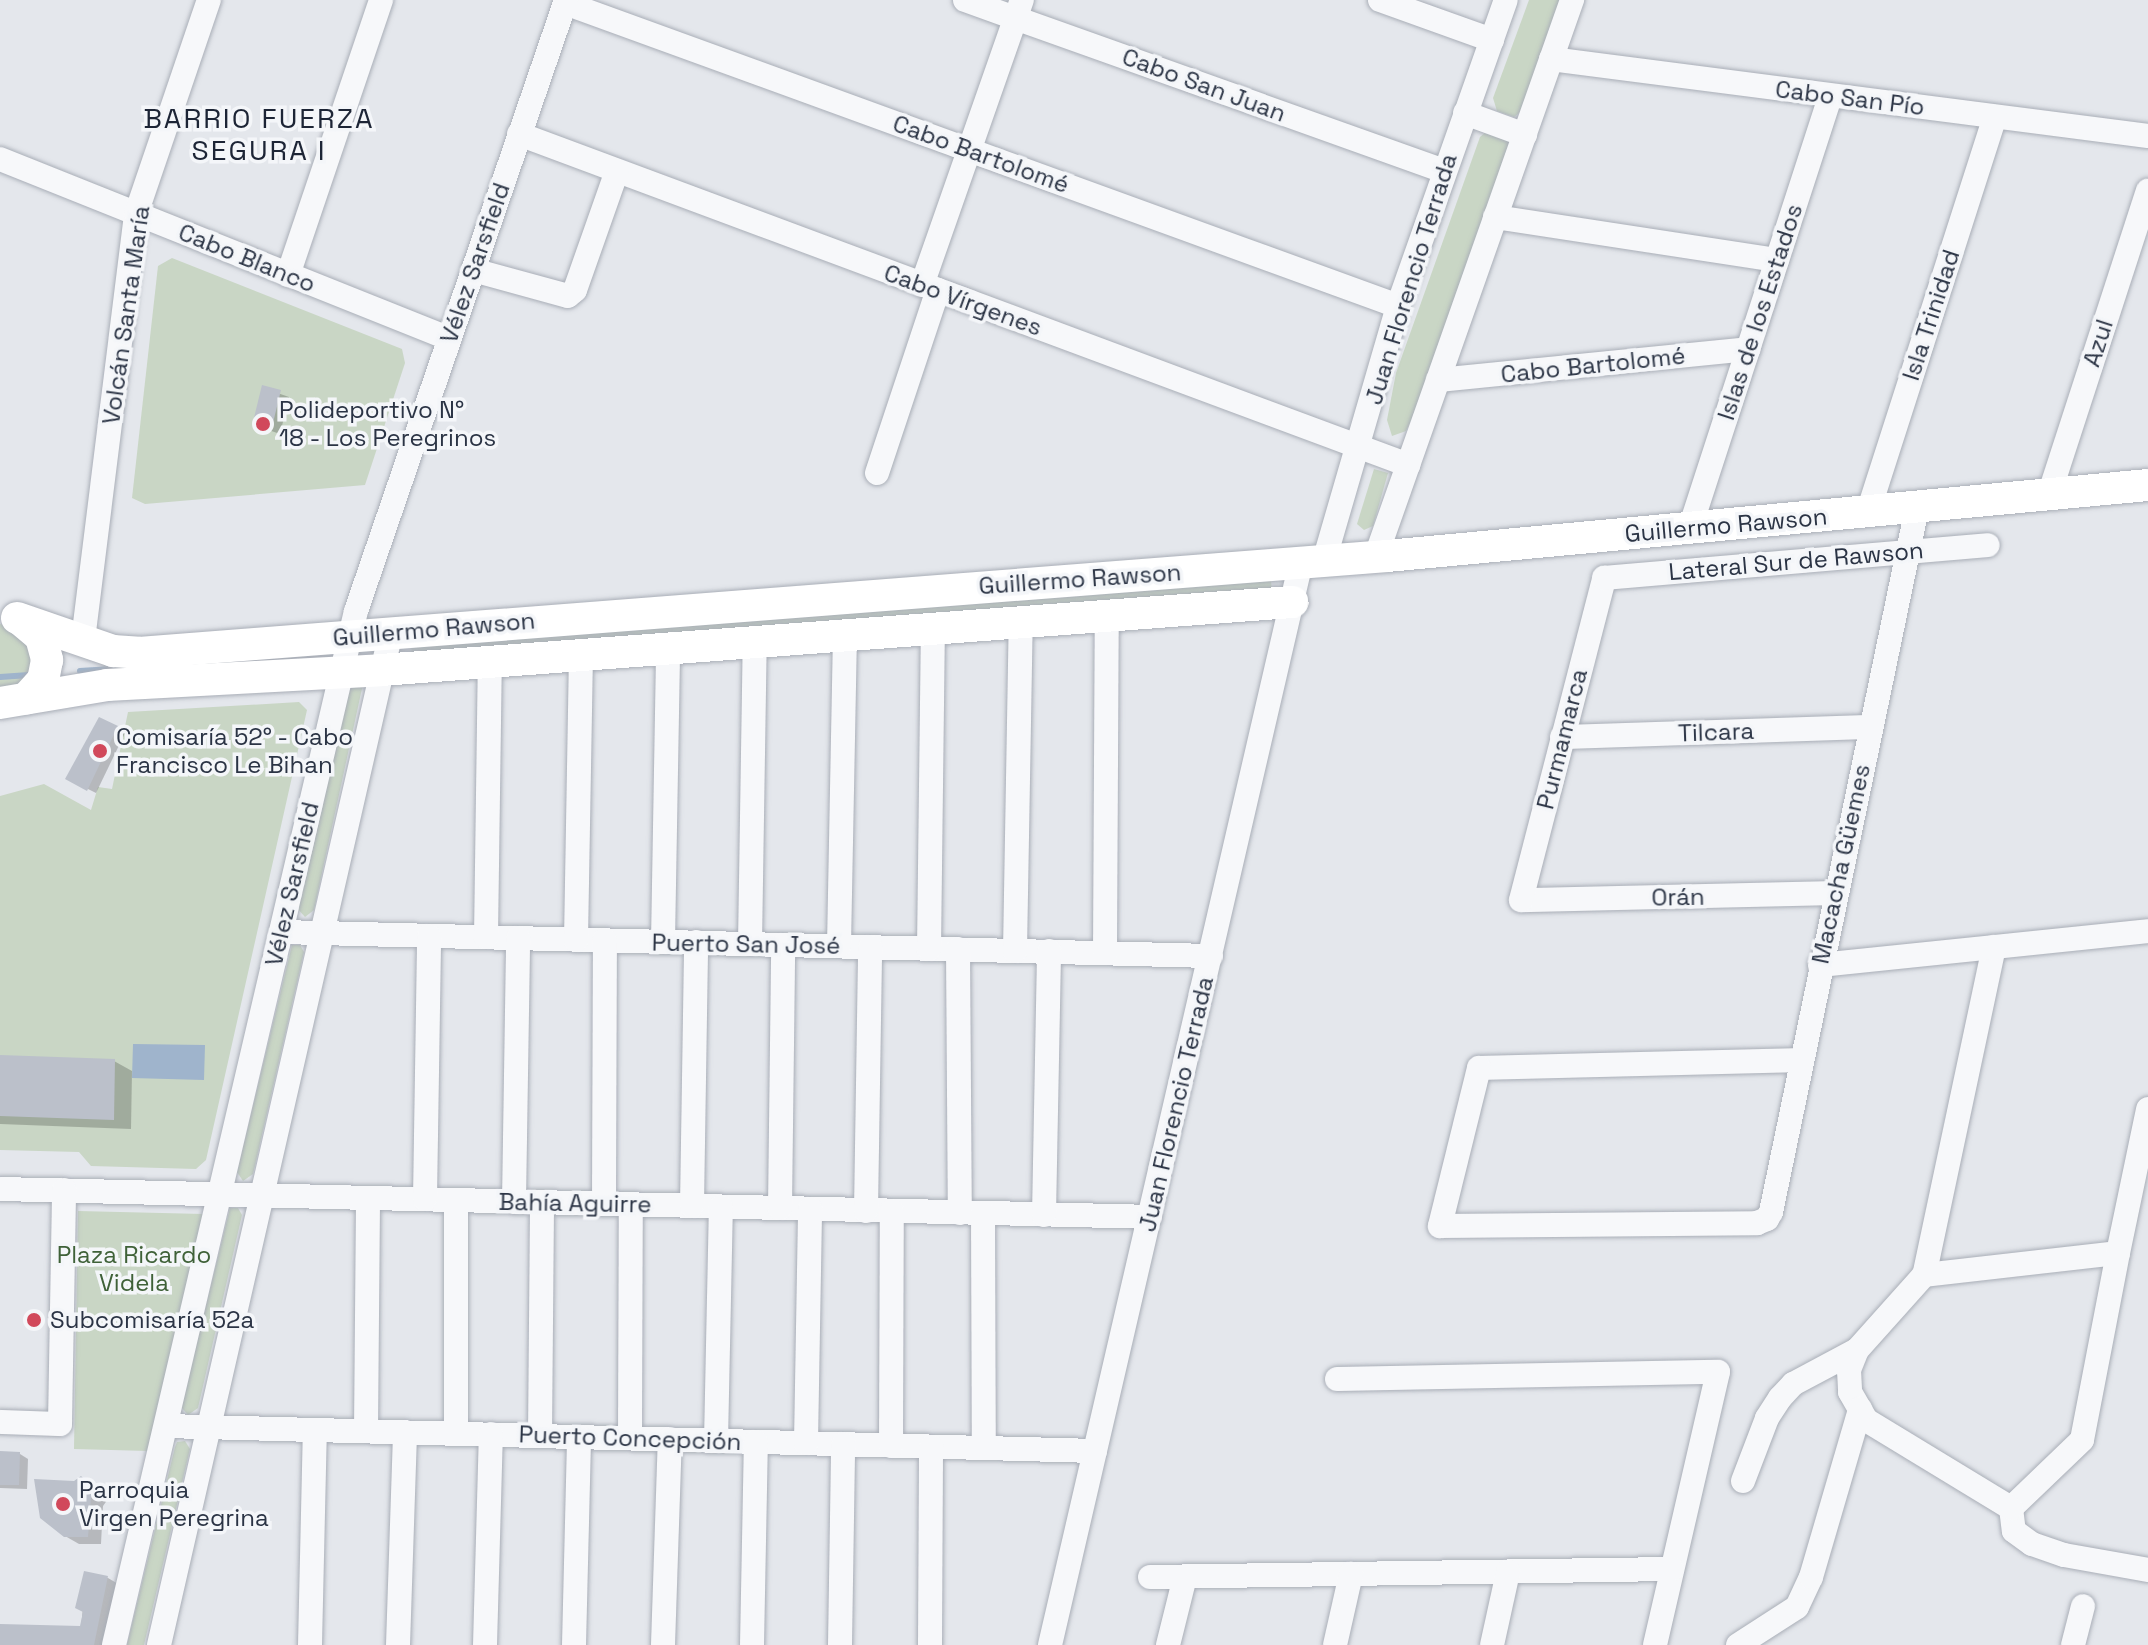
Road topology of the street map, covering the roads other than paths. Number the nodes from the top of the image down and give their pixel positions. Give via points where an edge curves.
1 (209, 0) edge
2 (381, 0) edge
3 (965, 0) edge
4 (1380, 0) edge
5 (1506, 0) edge
6 (1572, 0) edge
7 (565, 1) edge
8 (1019, 9) edge
9 (1492, 40) junction
10 (1551, 59) junction
11 (1830, 96) junction
12 (1465, 113) junction
13 (1995, 117) junction
14 (519, 134) junction
15 (1525, 135) junction
16 (2148, 136) edge
17 (970, 150) junction
18 (0, 159) edge
19 (617, 171) junction
20 (1444, 171) junction
21 (2148, 191) edge
22 (136, 214) junction
23 (1495, 217) junction
24 (1777, 260) junction
25 (473, 270) junction
26 (288, 275) junction
27 (930, 288) junction
28 (1398, 306) junction
29 (449, 339) junction
30 (1748, 349) junction
31 (1438, 380) junction
32 (1360, 447) junction
33 (1408, 465) junction
34 (877, 473) dead end
35 (2148, 485) edge
36 (2049, 495) junction
37 (1917, 508) junction
38 (1868, 512) junction
39 (1690, 528) junction
40 (1988, 545) dead end
41 (1910, 550) junction
42 (1376, 556) junction
43 (1312, 562) junction
44 (1604, 578) joint
45 (1292, 602) junction
46 (1107, 616) junction
47 (8, 617) edge
48 (1021, 622) junction
49 (933, 629) junction
50 (391, 632) junction
51 (350, 635) junction
52 (845, 636) junction
53 (83, 640) junction
54 (755, 642) junction
55 (668, 649) junction
56 (581, 655) junction
57 (490, 661) junction
58 (381, 670) junction
59 (341, 672) junction
60 (11, 707) edge
61 (1870, 727) junction
62 (1562, 737) junction
63 (1835, 893) junction
64 (1521, 900) joint
65 (2148, 931) edge
66 (281, 932) junction
67 (321, 933) junction
68 (429, 936) junction
69 (486, 937) junction
70 (518, 938) junction
71 (576, 940) junction
72 (605, 940) junction
73 (663, 942) junction
74 (696, 942) junction
75 (750, 944) junction
76 (783, 945) junction
77 (839, 946) junction
78 (870, 947) junction
79 (1994, 947) junction
80 (929, 949) junction
81 (958, 949) junction
82 (1015, 951) junction
83 (1049, 951) junction
84 (1105, 953) junction
85 (1211, 956) junction
86 (1820, 965) junction
87 (1802, 1060) junction
88 (2148, 1109) edge
89 (0, 1189) edge
90 (64, 1190) junction
91 (220, 1194) junction
92 (262, 1195) junction
93 (368, 1198) junction
94 (425, 1199) junction
95 (456, 1200) junction
96 (514, 1202) junction
97 (542, 1202) junction
98 (604, 1204) junction
99 (631, 1205) junction
100 (692, 1206) junction
101 (721, 1207) junction
102 (780, 1208) junction
103 (810, 1209) junction
104 (866, 1211) junction
105 (892, 1211) junction
106 (972, 1213) junction
107 (1044, 1215) junction
108 (1150, 1217) junction
109 (2118, 1253) junction
110 (1924, 1275) junction
111 (1857, 1350) junction
112 (1337, 1379) dead end
113 (1860, 1409) junction
114 (0, 1422) edge
115 (166, 1426) junction
116 (209, 1427) junction
117 (315, 1430) junction
118 (366, 1431) junction
119 (405, 1432) junction
120 (456, 1434) junction
121 (491, 1434) junction
122 (540, 1436) junction
123 (579, 1437) junction
124 (630, 1438) junction
125 (670, 1439) junction
126 (716, 1441) junction
127 (756, 1442) junction
128 (806, 1443) junction
129 (843, 1444) junction
130 (891, 1446) junction
131 (931, 1447) junction
132 (984, 1448) junction
133 (1095, 1451) junction
134 (1743, 1481) dead end
135 (2011, 1508) junction
136 (1672, 1569) junction
137 (2148, 1570) edge
138 (1508, 1572) junction
139 (1351, 1574) junction
140 (1150, 1577) dead end
141 (1185, 1577) junction
142 (2083, 1606) dead end
143 (114, 1645) edge
144 (159, 1645) edge
145 (310, 1645) edge
146 (398, 1645) edge
147 (485, 1645) edge
148 (574, 1645) edge
149 (663, 1645) edge
150 (752, 1645) edge
151 (840, 1645) edge
152 (930, 1645) edge
153 (1050, 1645) edge
154 (1168, 1645) edge
155 (1335, 1645) edge
156 (1492, 1645) edge
157 (1655, 1645) edge
158 (1738, 1645) edge
159 (2073, 1645) edge

1 - 22 street, Volcán Santa María
2 - 26 street
3 - 8 street, Cabo San Juan
4 - 9 street
5 - 9 street, Juan Florencio Terrada
6 - 10 street
7 - 14 street, Vélez Sarsfield
7 - 17 street, Cabo Bartolomé
8 - 17 street
8 - 20 street, Cabo San Juan
9 - 12 street, Juan Florencio Terrada
10 - 11 street, Cabo San Pío
10 - 15 street
11 - 13 street, Cabo San Pío
11 - 24 street, Islas de los Estados
12 - 15 street
12 - 20 street, Juan Florencio Terrada
13 - 16 street, Cabo San Pío
13 - 38 street, Isla Trinidad
14 - 19 street, Cabo Vírgenes
14 - 25 street, Vélez Sarsfield
15 - 23 street
17 - 27 street
17 - 28 street, Cabo Bartolomé
18 - 22 street, Cabo Blanco
19 - 25 street via 575,290 568,296
19 - 27 street, Cabo Vírgenes
20 - 28 street, Juan Florencio Terrada
21 - 36 street, Azul
22 - 26 street, Cabo Blanco
22 - 53 street, Volcán Santa María
23 - 24 street
23 - 31 street
24 - 30 street, Islas de los Estados
25 - 29 street, Vélez Sarsfield
26 - 29 street, Cabo Blanco
27 - 32 street, Cabo Vírgenes
27 - 34 street
28 - 32 street, Juan Florencio Terrada
29 - 51 street, Vélez Sarsfield
30 - 31 street, Cabo Bartolomé
30 - 39 street, Islas de los Estados
31 - 33 street
32 - 33 street, Cabo Vírgenes
32 - 43 street, Juan Florencio Terrada
33 - 42 street
35 - 36 main road, Guillermo Rawson
36 - 37 main road, Guillermo Rawson
37 - 38 main road, Guillermo Rawson
37 - 41 street, Macacha Güemes
38 - 39 main road, Guillermo Rawson
39 - 42 main road, Guillermo Rawson
40 - 41 street, Lateral Sur de Rawson
41 - 44 street, Lateral Sur de Rawson
41 - 61 street, Macacha Güemes
42 - 43 main road, Guillermo Rawson
43 - 45 street, Juan Florencio Terrada
43 - 50 main road, Guillermo Rawson
44 - 62 street, Purmamarca
45 - 46 main road, Guillermo Rawson
45 - 85 street, Juan Florencio Terrada
46 - 48 main road, Guillermo Rawson
46 - 84 street
47 - 53 main road, Guillermo Rawson
47 - 60 main road via 35,630 46,651 43,680
48 - 49 main road, Guillermo Rawson
48 - 82 street
49 - 52 main road, Guillermo Rawson
49 - 80 street
50 - 51 main road, Guillermo Rawson
50 - 58 street, Vélez Sarsfield
51 - 53 main road, Guillermo Rawson via 139,653
51 - 59 street, Vélez Sarsfield
52 - 54 main road, Guillermo Rawson
52 - 77 street
54 - 55 main road, Guillermo Rawson
54 - 75 street
55 - 56 main road, Guillermo Rawson
55 - 73 street
56 - 57 main road, Guillermo Rawson
56 - 71 street
57 - 58 main road, Guillermo Rawson
57 - 69 street
58 - 59 main road, Guillermo Rawson
58 - 67 street, Vélez Sarsfield
59 - 60 main road, Guillermo Rawson via 107,685
59 - 66 street, Vélez Sarsfield
61 - 62 street, Tilcara
61 - 63 street, Macacha Güemes
62 - 64 street, Purmamarca
63 - 64 street, Orán
63 - 86 street, Macacha Güemes
65 - 79 street
66 - 67 street, Puerto San José
66 - 91 street, Vélez Sarsfield
67 - 68 street, Puerto San José
67 - 92 street, Vélez Sarsfield
68 - 69 street, Puerto San José
68 - 94 street
69 - 70 street, Puerto San José
70 - 71 street, Puerto San José
70 - 96 street
71 - 72 street, Puerto San José
72 - 73 street, Puerto San José
72 - 98 street
73 - 74 street, Puerto San José
74 - 75 street, Puerto San José
74 - 100 street
75 - 76 street, Puerto San José
76 - 77 street, Puerto San José
76 - 102 street
77 - 78 street, Puerto San José
78 - 80 street, Puerto San José
78 - 104 street
79 - 86 street
79 - 110 street
80 - 81 street, Puerto San José
81 - 82 street, Puerto San José
81 - 106 street
82 - 83 street, Puerto San José
83 - 84 street, Puerto San José
83 - 107 street
84 - 85 street, Puerto San José
85 - 108 street, Juan Florencio Terrada
86 - 87 street, Macacha Güemes
87 - 87 street, Macacha Güemes via 1479,1068 1440,1226 1767,1219
88 - 109 street
89 - 90 street, Bahía Aguirre
90 - 91 street, Bahía Aguirre
90 - 114 street via 60,1424
91 - 92 street, Bahía Aguirre
91 - 115 street, Vélez Sarsfield
92 - 93 street, Bahía Aguirre
92 - 116 street, Vélez Sarsfield
93 - 94 street, Bahía Aguirre
93 - 118 street
94 - 95 street, Bahía Aguirre
95 - 96 street, Bahía Aguirre
95 - 120 street
96 - 97 street, Bahía Aguirre
97 - 98 street, Bahía Aguirre
97 - 122 street
98 - 99 street, Bahía Aguirre
99 - 100 street, Bahía Aguirre
99 - 124 street
100 - 101 street, Bahía Aguirre
101 - 102 street, Bahía Aguirre
101 - 126 street
102 - 103 street, Bahía Aguirre
103 - 104 street, Bahía Aguirre
103 - 128 street
104 - 105 street, Bahía Aguirre
105 - 106 street, Bahía Aguirre
105 - 130 street
106 - 107 street, Bahía Aguirre
106 - 132 street
107 - 108 street, Bahía Aguirre
108 - 133 street, Juan Florencio Terrada
109 - 110 street
109 - 135 street via 2082,1440
110 - 111 street
111 - 113 street via 1849,1370 1850,1392
111 - 134 street via 1793,1384 1780,1398
112 - 136 street via 1718,1372
113 - 135 street via 1866,1420
113 - 158 street via 1811,1577 1797,1607
115 - 116 street, Puerto Concepción
115 - 143 street, Vélez Sarsfield
116 - 117 street, Puerto Concepción
116 - 144 street, Vélez Sarsfield
117 - 118 street, Puerto Concepción
117 - 145 street
118 - 119 street, Puerto Concepción
119 - 120 street, Puerto Concepción
119 - 146 street
120 - 121 street, Puerto Concepción
121 - 122 street, Puerto Concepción
121 - 147 street
122 - 123 street, Puerto Concepción
123 - 124 street, Puerto Concepción
123 - 148 street
124 - 125 street, Puerto Concepción
125 - 126 street, Puerto Concepción
125 - 149 street
126 - 127 street, Puerto Concepción
127 - 128 street, Puerto Concepción
127 - 150 street
128 - 129 street, Puerto Concepción
129 - 130 street, Puerto Concepción
129 - 151 street
130 - 131 street, Puerto Concepción
131 - 132 street, Puerto Concepción
131 - 152 street
132 - 133 street, Puerto Concepción
133 - 153 street, Juan Florencio Terrada
135 - 137 street via 2014,1531 2032,1544
136 - 138 street
136 - 157 street
138 - 139 street
138 - 156 street
139 - 141 street
139 - 155 street
140 - 141 street
141 - 154 street
142 - 159 street

